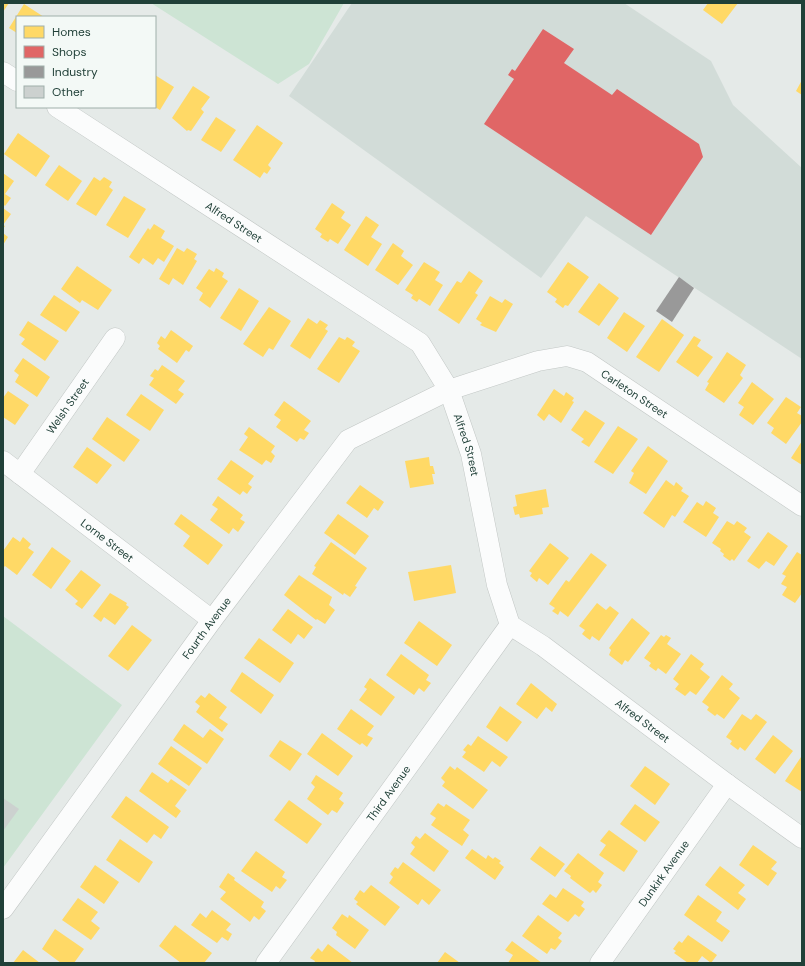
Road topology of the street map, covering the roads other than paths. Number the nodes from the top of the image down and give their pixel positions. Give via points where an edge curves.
1 (59, 108) edge
2 (115, 338) dead end
3 (449, 390) junction
4 (3, 461) edge
5 (20, 474) junction
6 (802, 506) edge
7 (212, 620) junction
8 (510, 625) junction
9 (727, 784) junction
10 (802, 838) edge
11 (3, 909) edge
12 (266, 963) edge
13 (600, 963) edge

1 - 3 street, Alfred Street via 420,342
2 - 5 street, Welsh Street
3 - 6 street, Carleton Street via 538,361 567,356 587,362
3 - 7 street, Fourth Avenue via 348,440
3 - 8 street, Alfred Street via 471,454 498,585
4 - 5 street, Lorne Street
5 - 7 street, Lorne Street
7 - 11 street, Fourth Avenue
8 - 9 street, Alfred Street via 543,646
8 - 12 street, Third Avenue
9 - 10 street, Alfred Street
9 - 13 street, Dunkirk Avenue

